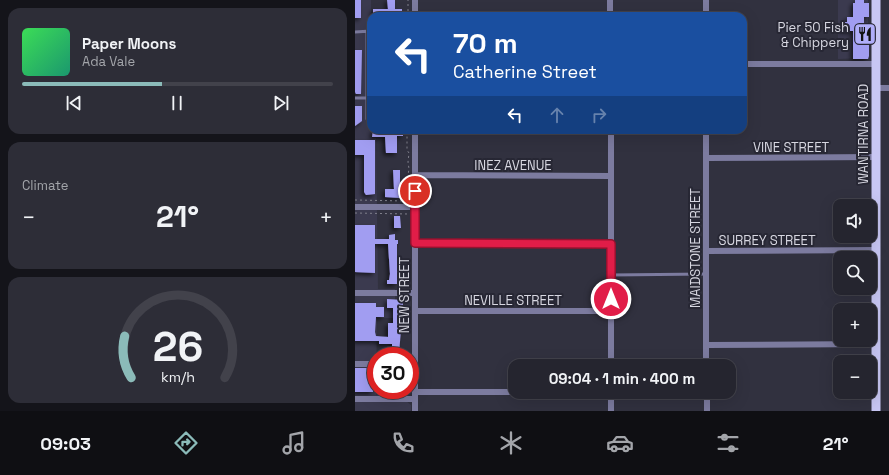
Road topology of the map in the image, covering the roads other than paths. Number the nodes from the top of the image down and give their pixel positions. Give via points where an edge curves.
1 (415, 0) edge
2 (610, 0) edge
3 (706, 0) edge
4 (876, 0) edge
5 (415, 12) edge
6 (610, 12) edge
7 (706, 12) edge
8 (355, 32) edge
9 (367, 32) joint
10 (747, 64) edge
11 (876, 64) junction
12 (876, 88) junction
13 (889, 88) edge
14 (355, 98) edge
15 (367, 98) junction
16 (367, 119) edge
17 (415, 134) edge
18 (611, 134) edge
19 (706, 134) edge
20 (876, 157) junction
21 (706, 158) junction
22 (415, 175) junction
23 (611, 176) junction
24 (355, 206) edge
25 (415, 206) junction
26 (415, 243) junction
27 (611, 244) junction
28 (876, 250) junction
29 (706, 251) junction
30 (611, 274) junction
31 (706, 274) junction
32 (355, 293) edge
33 (415, 293) junction
34 (876, 303) edge
35 (415, 310) junction
36 (611, 311) junction
37 (833, 344) edge
38 (706, 345) junction
39 (413, 347) edge
40 (876, 347) edge
41 (611, 359) edge
42 (706, 359) edge
43 (355, 364) edge
44 (367, 364) edge
45 (508, 394) edge
46 (419, 395) edge
47 (367, 398) edge
48 (355, 399) edge
49 (415, 399) edge
50 (611, 399) edge
51 (707, 399) edge
52 (415, 411) edge
53 (611, 411) edge
54 (707, 411) edge
55 (876, 411) edge

1 - 5 street
2 - 6 street
3 - 7 street
4 - 11 main road, WANTIRNA ROAD
8 - 9 lane
9 - 15 lane
10 - 11 street
11 - 12 main road, WANTIRNA ROAD
12 - 13 street
12 - 20 main road, WANTIRNA ROAD
14 - 15 lane
15 - 16 lane
17 - 22 street, NEW STREET
18 - 23 street
19 - 21 street, MAIDSTONE STREET
20 - 21 street, VINE STREET
20 - 28 main road, WANTIRNA ROAD
21 - 29 street, MAIDSTONE STREET
22 - 23 street, INEZ AVENUE
22 - 25 street, NEW STREET
23 - 27 street
24 - 25 street
25 - 26 street, NEW STREET
26 - 27 street
26 - 33 street, NEW STREET
27 - 30 street
28 - 29 street, SURREY STREET
28 - 34 main road, WANTIRNA ROAD
29 - 31 street, MAIDSTONE STREET
30 - 31 lane
30 - 36 street
31 - 38 street, MAIDSTONE STREET
32 - 33 street
33 - 35 street, NEW STREET
35 - 36 street, NEVILLE STREET
35 - 39 street, NEW STREET
36 - 41 street
37 - 38 street
38 - 42 street, MAIDSTONE STREET
40 - 55 main road, WANTIRNA ROAD
43 - 44 street
45 - 46 street
47 - 48 street
49 - 52 street, NEW STREET
50 - 53 street
51 - 54 street

